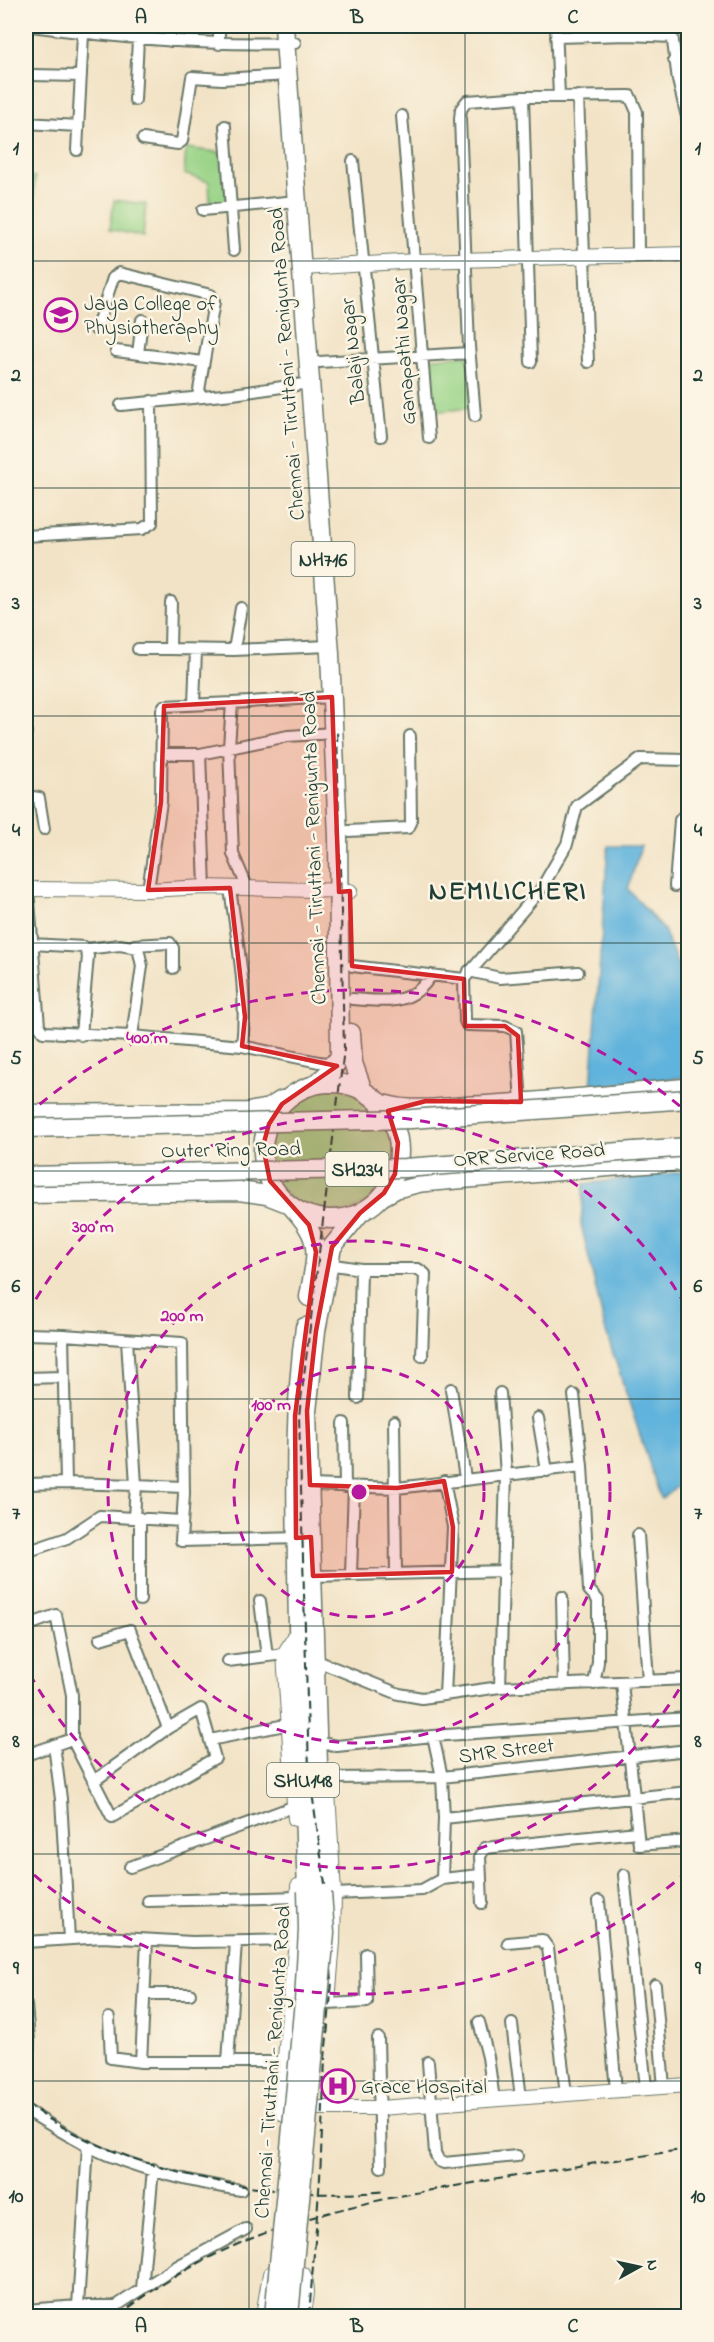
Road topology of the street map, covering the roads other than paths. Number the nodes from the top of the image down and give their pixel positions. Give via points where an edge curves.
1 (32, 26) edge
2 (170, 26) edge
3 (219, 26) edge
4 (556, 26) edge
5 (671, 26) edge
6 (48, 27) edge
7 (82, 34) junction
8 (290, 34) edge
9 (672, 37) junction
10 (556, 38) junction
11 (138, 39) junction
12 (170, 41) junction
13 (219, 44) junction
14 (688, 59) edge
15 (674, 60) junction
16 (32, 75) dead end
17 (288, 75) junction
18 (81, 76) junction
19 (560, 96) junction
20 (578, 96) junction
21 (523, 97) junction
22 (135, 100) dead end
23 (402, 116) dead end
24 (688, 121) edge
25 (26, 123) edge
26 (78, 126) junction
27 (225, 126) dead end
28 (143, 139) dead end
29 (77, 150) dead end
30 (353, 161) dead end
31 (297, 201) junction
32 (230, 208) junction
33 (203, 210) dead end
34 (234, 250) dead end
35 (688, 254) edge
36 (638, 256) junction
37 (584, 258) junction
38 (466, 260) junction
39 (527, 260) junction
40 (416, 261) junction
41 (362, 263) junction
42 (308, 268) junction
43 (142, 320) dead end
44 (96, 330) dead end
45 (116, 351) dead end
46 (470, 353) junction
47 (138, 354) junction
48 (421, 356) junction
49 (373, 359) junction
50 (203, 362) junction
51 (319, 362) junction
52 (531, 362) dead end
53 (588, 362) dead end
54 (310, 383) junction
55 (198, 396) junction
56 (151, 401) junction
57 (121, 405) dead end
58 (475, 416) dead end
59 (381, 436) dead end
60 (429, 438) dead end
61 (26, 536) edge
62 (171, 602) dead end
63 (241, 608) dead end
64 (329, 646) junction
65 (138, 649) dead end
66 (170, 649) junction
67 (196, 650) junction
68 (234, 650) junction
69 (332, 697) junction
70 (194, 704) junction
71 (232, 704) junction
72 (26, 718) edge
73 (26, 732) edge
74 (334, 732) junction
75 (410, 736) dead end
76 (229, 747) junction
77 (162, 754) junction
78 (200, 754) junction
79 (688, 760) edge
80 (26, 796) edge
81 (688, 812) edge
82 (44, 829) dead end
83 (348, 831) junction
84 (675, 886) dead end
85 (205, 887) junction
86 (230, 888) junction
87 (27, 889) edge
88 (248, 889) junction
89 (148, 891) junction
90 (344, 892) junction
91 (32, 944) junction
92 (134, 945) junction
93 (85, 949) junction
94 (352, 966) junction
95 (173, 968) dead end
96 (578, 972) dead end
97 (431, 975) junction
98 (466, 975) junction
99 (352, 999) junction
100 (81, 1035) junction
101 (132, 1036) junction
102 (242, 1046) junction
103 (340, 1054) junction
104 (315, 1085) junction
105 (688, 1086) edge
106 (292, 1095) junction
107 (369, 1096) junction
108 (688, 1099) edge
109 (521, 1102) junction
110 (26, 1114) edge
111 (26, 1128) edge
112 (688, 1147) edge
113 (688, 1162) edge
114 (26, 1176) edge
115 (26, 1194) edge
116 (377, 1201) junction
117 (291, 1206) junction
118 (360, 1213) junction
119 (327, 1264) junction
120 (361, 1269) junction
121 (26, 1335) edge
122 (63, 1335) junction
123 (127, 1340) junction
124 (422, 1356) dead end
125 (26, 1377) edge
126 (63, 1377) junction
127 (451, 1389) dead end
128 (500, 1393) dead end
129 (574, 1395) dead end
130 (358, 1398) dead end
131 (538, 1418) dead end
132 (394, 1421) dead end
133 (344, 1424) dead end
134 (582, 1466) junction
135 (547, 1471) junction
136 (506, 1474) junction
137 (465, 1478) junction
138 (444, 1481) junction
139 (66, 1483) junction
140 (26, 1484) edge
141 (136, 1485) junction
142 (310, 1485) junction
143 (183, 1487) junction
144 (350, 1487) junction
145 (397, 1488) junction
146 (137, 1518) junction
147 (182, 1521) junction
148 (638, 1535) dead end
149 (304, 1538) junction
150 (26, 1552) edge
151 (504, 1571) junction
152 (452, 1572) junction
153 (396, 1573) junction
154 (351, 1574) junction
155 (313, 1576) junction
156 (562, 1597) dead end
157 (140, 1600) dead end
158 (260, 1601) dead end
159 (26, 1626) edge
160 (306, 1632) junction
161 (100, 1639) dead end
162 (284, 1654) junction
163 (267, 1656) junction
164 (228, 1661) dead end
165 (322, 1662) junction
166 (688, 1679) edge
167 (648, 1681) junction
168 (622, 1683) junction
169 (594, 1684) junction
170 (564, 1685) junction
171 (500, 1686) junction
172 (445, 1695) junction
173 (688, 1718) edge
174 (290, 1724) junction
175 (626, 1724) junction
176 (168, 1728) junction
177 (434, 1736) junction
178 (72, 1738) junction
179 (210, 1740) junction
180 (326, 1744) junction
181 (54, 1745) junction
182 (688, 1749) edge
183 (629, 1754) junction
184 (26, 1755) edge
185 (442, 1777) junction
186 (327, 1778) junction
187 (94, 1781) junction
188 (688, 1792) edge
189 (634, 1797) junction
190 (295, 1806) junction
191 (444, 1818) junction
192 (637, 1832) junction
193 (688, 1841) edge
194 (130, 1867) dead end
195 (480, 1875) junction
196 (624, 1875) dead end
197 (442, 1879) junction
198 (315, 1894) junction
199 (147, 1901) dead end
200 (600, 1901) dead end
201 (482, 1903) dead end
202 (69, 1939) junction
203 (147, 1940) junction
204 (296, 1940) junction
205 (26, 1942) edge
206 (236, 1942) junction
207 (508, 1943) dead end
208 (366, 1954) dead end
209 (656, 1985) dead end
210 (145, 1994) junction
211 (190, 1994) dead end
212 (327, 2004) junction
213 (26, 2005) edge
214 (109, 2018) dead end
215 (479, 2022) dead end
216 (512, 2024) dead end
217 (27, 2037) edge
218 (378, 2038) dead end
219 (141, 2062) junction
220 (228, 2062) junction
221 (285, 2062) junction
222 (428, 2062) dead end
223 (26, 2081) edge
224 (688, 2085) edge
225 (664, 2087) junction
226 (646, 2088) junction
227 (616, 2090) junction
228 (566, 2094) junction
229 (521, 2098) junction
230 (494, 2100) junction
231 (431, 2104) junction
232 (316, 2108) junction
233 (380, 2108) junction
234 (26, 2110) edge
235 (88, 2146) junction
236 (517, 2156) dead end
237 (381, 2168) dead end
238 (153, 2169) junction
239 (241, 2190) dead end
240 (246, 2229) dead end
241 (142, 2289) junction
242 (78, 2306) junction
243 (116, 2306) junction
244 (26, 2310) edge
245 (100, 2316) edge
246 (262, 2316) edge
247 (274, 2316) edge
248 (289, 2316) edge
249 (303, 2316) edge

1 - 6 street
2 - 12 street
3 - 13 street
4 - 10 street
5 - 9 street
6 - 7 street
7 - 11 street
7 - 18 street
8 - 13 street
8 - 17 highway, Chennai - Tiruttani - Renigunta Road / NH716
8 - 42 highway, Chennai - Tiruttani - Renigunta Road / NH716
9 - 10 street
9 - 15 street
10 - 19 street
11 - 12 street
11 - 22 street
12 - 13 street
14 - 15 street
15 - 24 street
16 - 18 street
17 - 28 street via 192,77 182,141 178,144
17 - 31 highway, Chennai - Tiruttani - Renigunta Road / NH716
18 - 26 street
19 - 20 street
19 - 21 street
20 - 36 street via 627,94 635,104
20 - 37 street
21 - 38 street via 467,101 461,109
21 - 39 street
23 - 40 street, Ganapathi Nagar
25 - 26 street
26 - 29 street
27 - 32 street
30 - 41 street, Balaji Nagar
31 - 32 street
31 - 42 highway, Chennai - Tiruttani - Renigunta Road / NH716
32 - 33 street
32 - 34 street
35 - 36 street
36 - 37 street
37 - 39 street
37 - 53 street
38 - 39 street
38 - 40 street
38 - 46 street
39 - 52 street
40 - 41 street
40 - 48 street, Ganapathi Nagar
41 - 42 street
41 - 49 street, Balaji Nagar
42 - 51 highway, Chennai - Tiruttani - Renigunta Road / NH716
42 - 54 highway, Chennai - Tiruttani - Renigunta Road / NH716
43 - 47 street
44 - 50 street via 113,278 119,273 211,295 214,302
45 - 47 street
46 - 48 street
46 - 58 street
47 - 50 street
48 - 49 street
48 - 60 street, Ganapathi Nagar
49 - 51 street
49 - 59 street, Balaji Nagar
50 - 55 street
51 - 83 highway, Chennai - Tiruttani - Renigunta Road / NH716
54 - 55 street
54 - 64 highway, Chennai - Tiruttani - Renigunta Road / NH716
55 - 56 street
56 - 57 street
56 - 61 street via 152,524 142,529
62 - 66 street
63 - 68 street
64 - 68 street
64 - 69 highway, Chennai - Tiruttani - Renigunta Road / NH716
65 - 66 street
66 - 67 street
67 - 68 street
67 - 70 street
69 - 71 street
69 - 74 highway, Chennai - Tiruttani - Renigunta Road / NH716
70 - 71 street
70 - 77 street via 164,705
71 - 76 street
72 - 73 street
74 - 76 street
74 - 90 highway, Chennai - Tiruttani - Renigunta Road / NH716
75 - 83 street via 408,828
76 - 78 street
76 - 88 street via 233,854
77 - 78 street
77 - 89 street via 161,802
78 - 85 street
79 - 98 street via 640,759 578,806 567,844 541,889
80 - 82 street via 36,796 41,801
81 - 84 street via 680,820
83 - 90 highway, Chennai - Tiruttani - Renigunta Road / NH716
85 - 86 street
85 - 89 street
86 - 88 street
86 - 102 street via 239,937 245,1017
87 - 89 street
87 - 91 street
88 - 90 street
90 - 94 highway, Chennai - Tiruttani - Renigunta Road / NH716
90 - 103 highway, Chennai - Tiruttani - Renigunta Road / NH716
91 - 93 street via 80,945
91 - 100 street via 39,1026 47,1034
92 - 93 street
92 - 95 street via 170,943
92 - 101 street via 142,966
93 - 100 street via 88,956
94 - 97 street
94 - 99 highway, Chennai - Tiruttani - Renigunta Road / NH716
96 - 98 street via 500,978
97 - 98 street
97 - 99 street via 423,988 411,996 387,1001
98 - 109 street via 467,1025 505,1026 516,1031
99 - 107 highway, Chennai - Tiruttani - Renigunta Road / NH716 via 351,1051
100 - 101 street
101 - 102 street
102 - 103 street via 327,1063
103 - 104 highway, Chennai - Tiruttani - Renigunta Road via 333,1069
104 - 106 highway, Chennai - Tiruttani - Renigunta Road
104 - 107 highway, Chennai - Tiruttani - Renigunta Road via 340,1083
105 - 109 main road
106 - 110 highway via 269,1108 248,1112
106 - 117 highway, Chennai - Tiruttani - Renigunta Road via 274,1113 263,1146 270,1181
107 - 109 main road via 400,1107 426,1101
107 - 116 highway, Chennai - Tiruttani - Renigunta Road / NH716 via 392,1122 399,1153 390,1184
108 - 111 highway, Outer Ring Road / SH234, bridge via 411,1119
112 - 114 highway, Outer Ring Road / SH234, bridge via 405,1168
113 - 116 main road, ORR Service Road via 446,1181 407,1186
115 - 117 highway via 239,1191 267,1195
116 - 118 highway, Chennai - Tiruttani - Renigunta Road / NH716
117 - 118 highway, Chennai - Tiruttani - Renigunta Road / NH716 via 319,1218
117 - 149 highway, Chennai - Tiruttani - Renigunta Road / SHU148 via 309,1225 316,1252 295,1416
118 - 119 highway, Chennai - Tiruttani - Renigunta Road / SHU148 via 332,1247
119 - 120 street
119 - 142 highway, Chennai - Tiruttani - Renigunta Road / SHU148 via 307,1411
120 - 124 street via 418,1269 425,1274
120 - 130 street
121 - 122 street
122 - 123 street
122 - 126 street
123 - 141 street
123 - 143 street via 182,1343
125 - 126 street
126 - 139 street
127 - 137 street
128 - 136 street
129 - 134 street
131 - 135 street
132 - 145 street
133 - 144 street
134 - 135 street
134 - 169 street via 589,1590 598,1600
135 - 136 street
136 - 137 street
136 - 151 street
137 - 138 street
138 - 145 street
138 - 152 street via 453,1527
139 - 140 street
139 - 141 street
141 - 143 street
141 - 146 street
142 - 144 street
142 - 149 highway, Chennai - Tiruttani - Renigunta Road / SHU148
143 - 147 street
144 - 145 street
144 - 154 street
145 - 153 street
146 - 147 street
146 - 150 street via 100,1516 67,1538
146 - 157 street
147 - 149 street via 181,1541
148 - 167 street
149 - 155 highway, Chennai - Tiruttani - Renigunta Road / SHU148
149 - 160 highway, Chennai - Tiruttani - Renigunta Road / SHU148
151 - 152 street
151 - 171 street
152 - 153 street
152 - 172 street
153 - 154 street
154 - 155 street
155 - 160 highway, Chennai - Tiruttani - Renigunta Road / SHU148
156 - 170 street
158 - 163 street
159 - 178 street via 56,1615 72,1695
160 - 162 street
160 - 165 street
160 - 198 highway, Chennai - Tiruttani - Renigunta Road / SHU148
161 - 176 street via 130,1630
162 - 163 street
162 - 174 street
163 - 164 street
165 - 172 street via 399,1694 422,1698
165 - 180 street
166 - 167 street
167 - 168 street
168 - 169 street
168 - 175 street
169 - 170 street
170 - 171 street
171 - 172 street
173 - 175 street
174 - 179 street
174 - 190 street
175 - 177 street
175 - 183 street
176 - 179 street via 201,1709
176 - 187 street
177 - 180 street
177 - 185 street
178 - 181 street
178 - 187 street
179 - 187 street via 215,1758 112,1817
180 - 186 street
181 - 184 street
181 - 202 street
182 - 183 street, SMR Street
183 - 185 street, SMR Street
183 - 189 street
185 - 186 street, SMR Street
185 - 191 street
186 - 198 street
188 - 189 street
189 - 191 street
189 - 192 street
190 - 194 street
190 - 198 street
191 - 197 street
192 - 193 street via 639,1845
192 - 195 street via 485,1848 480,1856
195 - 197 street
195 - 201 street
196 - 226 street
197 - 198 street via 422,1890
198 - 199 street
198 - 204 street
198 - 212 street via 333,1942
198 - 247 highway, Chennai - Tiruttani - Renigunta Road / SHU148, bridge via 308,1930
198 - 248 highway, Chennai - Tiruttani - Renigunta Road / SHU148, bridge via 325,1933
200 - 227 street
202 - 203 street
202 - 205 street
203 - 206 street
203 - 210 street
204 - 206 street
204 - 221 street
206 - 220 street
207 - 228 street via 542,1940 548,1948
208 - 212 street via 367,2002
209 - 225 street
210 - 211 street
210 - 219 street
212 - 232 street
213 - 217 street
214 - 219 street via 111,2058
215 - 230 street
216 - 229 street
217 - 223 street
218 - 233 street
219 - 220 street
220 - 221 street
221 - 232 street via 280,2111 301,2120 313,2115
222 - 231 street
224 - 225 street
225 - 226 street
226 - 227 street
227 - 228 street
228 - 229 street
229 - 230 street
230 - 231 street
231 - 233 street
231 - 236 street via 439,2161
232 - 233 street
233 - 237 street
234 - 235 street
235 - 238 street
235 - 242 street
238 - 239 street
238 - 241 street
240 - 241 street
241 - 243 street
242 - 243 street
242 - 244 street
243 - 245 street
246 - 249 street via 270,2274 286,2271 303,2274 305,2278 308,2293

